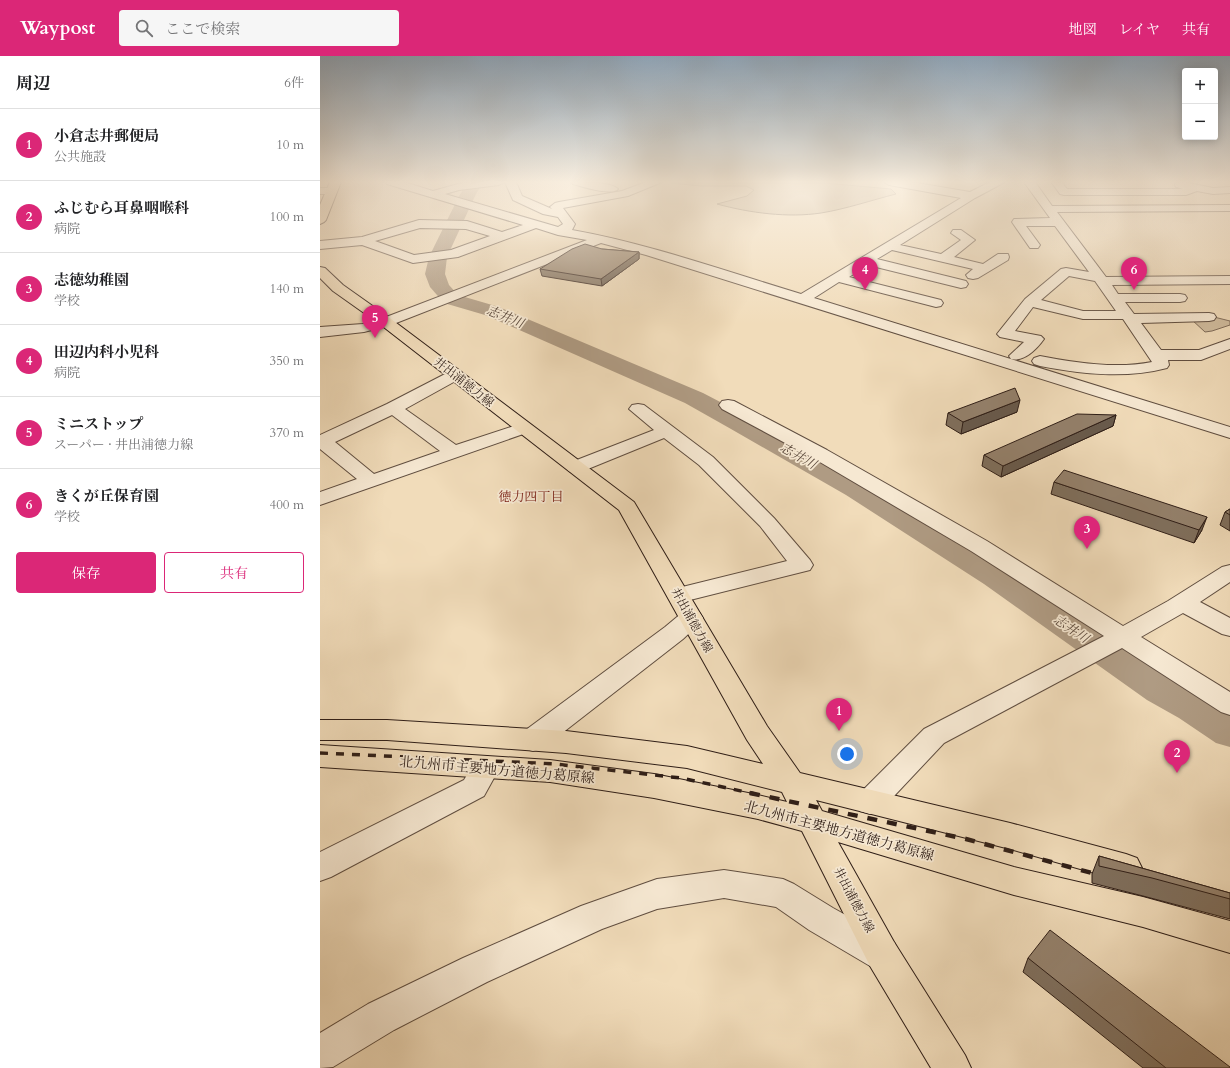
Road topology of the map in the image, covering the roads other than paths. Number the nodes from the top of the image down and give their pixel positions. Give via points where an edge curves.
1 (402, 229) edge
2 (480, 229) edge
3 (521, 229) edge
4 (552, 229) edge
5 (563, 229) edge
6 (917, 229) edge
7 (1023, 229) edge
8 (1063, 229) edge
9 (558, 231) junction
10 (956, 233) dead end
11 (502, 236) junction
12 (601, 239) junction
13 (363, 241) junction
14 (320, 245) edge
15 (1034, 245) dead end
16 (890, 246) junction
17 (1002, 257) dead end
18 (944, 258) junction
19 (866, 260) junction
20 (985, 268) junction
21 (320, 272) edge
22 (973, 275) dead end
23 (838, 278) junction
24 (1101, 280) junction
25 (1230, 280) edge
26 (961, 284) dead end
27 (1115, 298) junction
28 (1180, 298) dead end
29 (803, 299) junction
30 (1030, 302) junction
31 (936, 303) dead end
32 (1129, 317) junction
33 (1209, 317) dead end
34 (386, 322) junction
35 (903, 330) junction
36 (320, 332) edge
37 (1230, 344) edge
38 (1156, 355) junction
39 (1017, 356) junction
40 (455, 375) junction
41 (728, 405) dead end
42 (393, 408) junction
43 (638, 409) dead end
44 (523, 428) junction
45 (1228, 430) edge
46 (666, 431) junction
47 (321, 441) edge
48 (454, 452) junction
49 (576, 467) junction
50 (372, 481) junction
51 (320, 499) edge
52 (1230, 572) edge
53 (678, 595) junction
54 (1182, 603) junction
55 (691, 618) junction
56 (1230, 628) edge
57 (1123, 636) junction
58 (1230, 705) edge
59 (320, 730) edge
60 (533, 740) junction
61 (320, 756) edge
62 (486, 767) junction
63 (792, 784) junction
64 (870, 802) junction
65 (812, 821) junction
66 (320, 867) edge
67 (1152, 875) edge
68 (1230, 937) edge
69 (882, 954) junction
70 (320, 1054) edge
71 (952, 1068) edge

1 - 13 street
2 - 11 street
3 - 11 street
4 - 9 street
5 - 9 street
6 - 16 street
7 - 15 street
8 - 24 street
9 - 12 street
10 - 18 street via 969,240
11 - 13 street via 453,254 413,259
12 - 29 street
12 - 34 street
13 - 14 street
16 - 18 street
16 - 19 street
17 - 20 street
18 - 20 street
19 - 23 street
19 - 26 street
20 - 22 street
21 - 34 main road, 井出浦徳力線
23 - 29 street
23 - 31 street
24 - 25 street
24 - 27 street
24 - 30 street via 1066,272
27 - 28 street
27 - 32 street
29 - 35 street
30 - 32 street via 1084,315
30 - 39 street via 1005,334 1036,339
32 - 33 street
32 - 38 street
34 - 36 street via 364,328
34 - 40 main road, 井出浦徳力線
35 - 39 street via 911,328 958,338
35 - 45 street
37 - 38 street via 1201,355
38 - 39 street via 1161,365 1128,369 1057,365
40 - 42 street
40 - 44 main road, 井出浦徳力線
41 - 57 street via 820,454 979,546
42 - 47 street
42 - 48 street
43 - 46 street
44 - 48 street
44 - 49 main road, 井出浦徳力線
46 - 49 street
46 - 53 street via 706,461 767,522 802,565
47 - 50 street
48 - 50 street
49 - 53 main road, 井出浦徳力線 via 627,506
50 - 51 street
52 - 54 street
53 - 55 main road, 井出浦徳力線
54 - 56 street
54 - 57 street
55 - 60 street
55 - 63 main road, 井出浦徳力線 via 757,733
57 - 58 street
57 - 64 street via 934,736
59 - 60 main road via 395,730
60 - 63 main road via 687,757
61 - 62 main road, 北九州市主要地方道徳力葛原線
62 - 65 main road, 北九州市主要地方道徳力葛原線 via 550,772 654,786
62 - 66 street via 474,788
63 - 64 main road
63 - 65 main road, 井出浦徳力線
64 - 67 main road via 1010,836
65 - 68 main road, 北九州市主要地方道徳力葛原線 via 1014,881 1143,912
65 - 69 main road, 井出浦徳力線
69 - 70 street via 783,894 724,884 657,894 593,916 475,970 381,1017
69 - 71 main road, 井出浦徳力線

